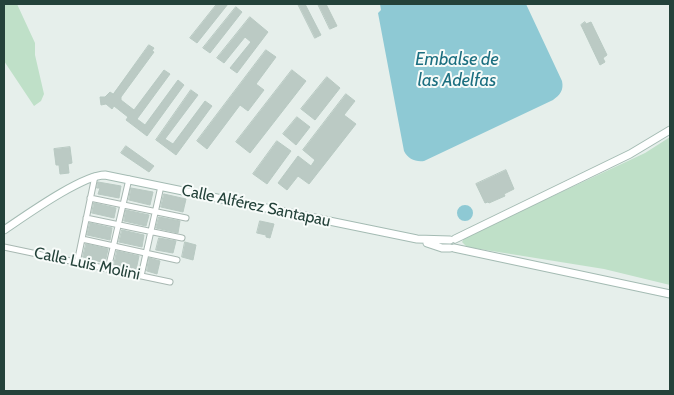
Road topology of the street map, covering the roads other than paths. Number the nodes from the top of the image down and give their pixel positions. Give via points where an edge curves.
1 (670, 130) edge
2 (95, 176) junction
3 (129, 179) junction
4 (161, 186) junction
5 (90, 198) junction
6 (123, 204) junction
7 (155, 211) junction
8 (86, 218) junction
9 (186, 218) dead end
10 (118, 224) junction
11 (4, 230) edge
12 (151, 231) junction
13 (182, 238) dead end
14 (82, 239) junction
15 (453, 244) junction
16 (114, 245) junction
17 (4, 246) edge
18 (146, 253) junction
19 (177, 260) dead end
20 (77, 263) junction
21 (108, 270) junction
22 (141, 276) junction
23 (170, 282) dead end
24 (670, 294) edge

1 - 15 main road via 630,154
2 - 3 main road, Calle Alférez Santapau via 105,174
2 - 5 street
2 - 11 main road
3 - 4 main road, Calle Alférez Santapau
3 - 6 street
4 - 7 street
4 - 15 main road, Calle Alférez Santapau
5 - 6 street
5 - 8 street
6 - 7 street
6 - 10 street
7 - 9 street
7 - 12 street
8 - 10 street
8 - 14 street
10 - 12 street
10 - 16 street
12 - 13 street
12 - 18 street
14 - 16 street
14 - 20 street
15 - 24 main road, Calle Alférez Santapau via 472,251
16 - 18 street
16 - 21 street
17 - 20 street, Calle Luis Molini
18 - 19 street
18 - 22 street
20 - 21 street, Calle Luis Molini
21 - 22 street, Calle Luis Molini
22 - 23 street, Calle Luis Molini

